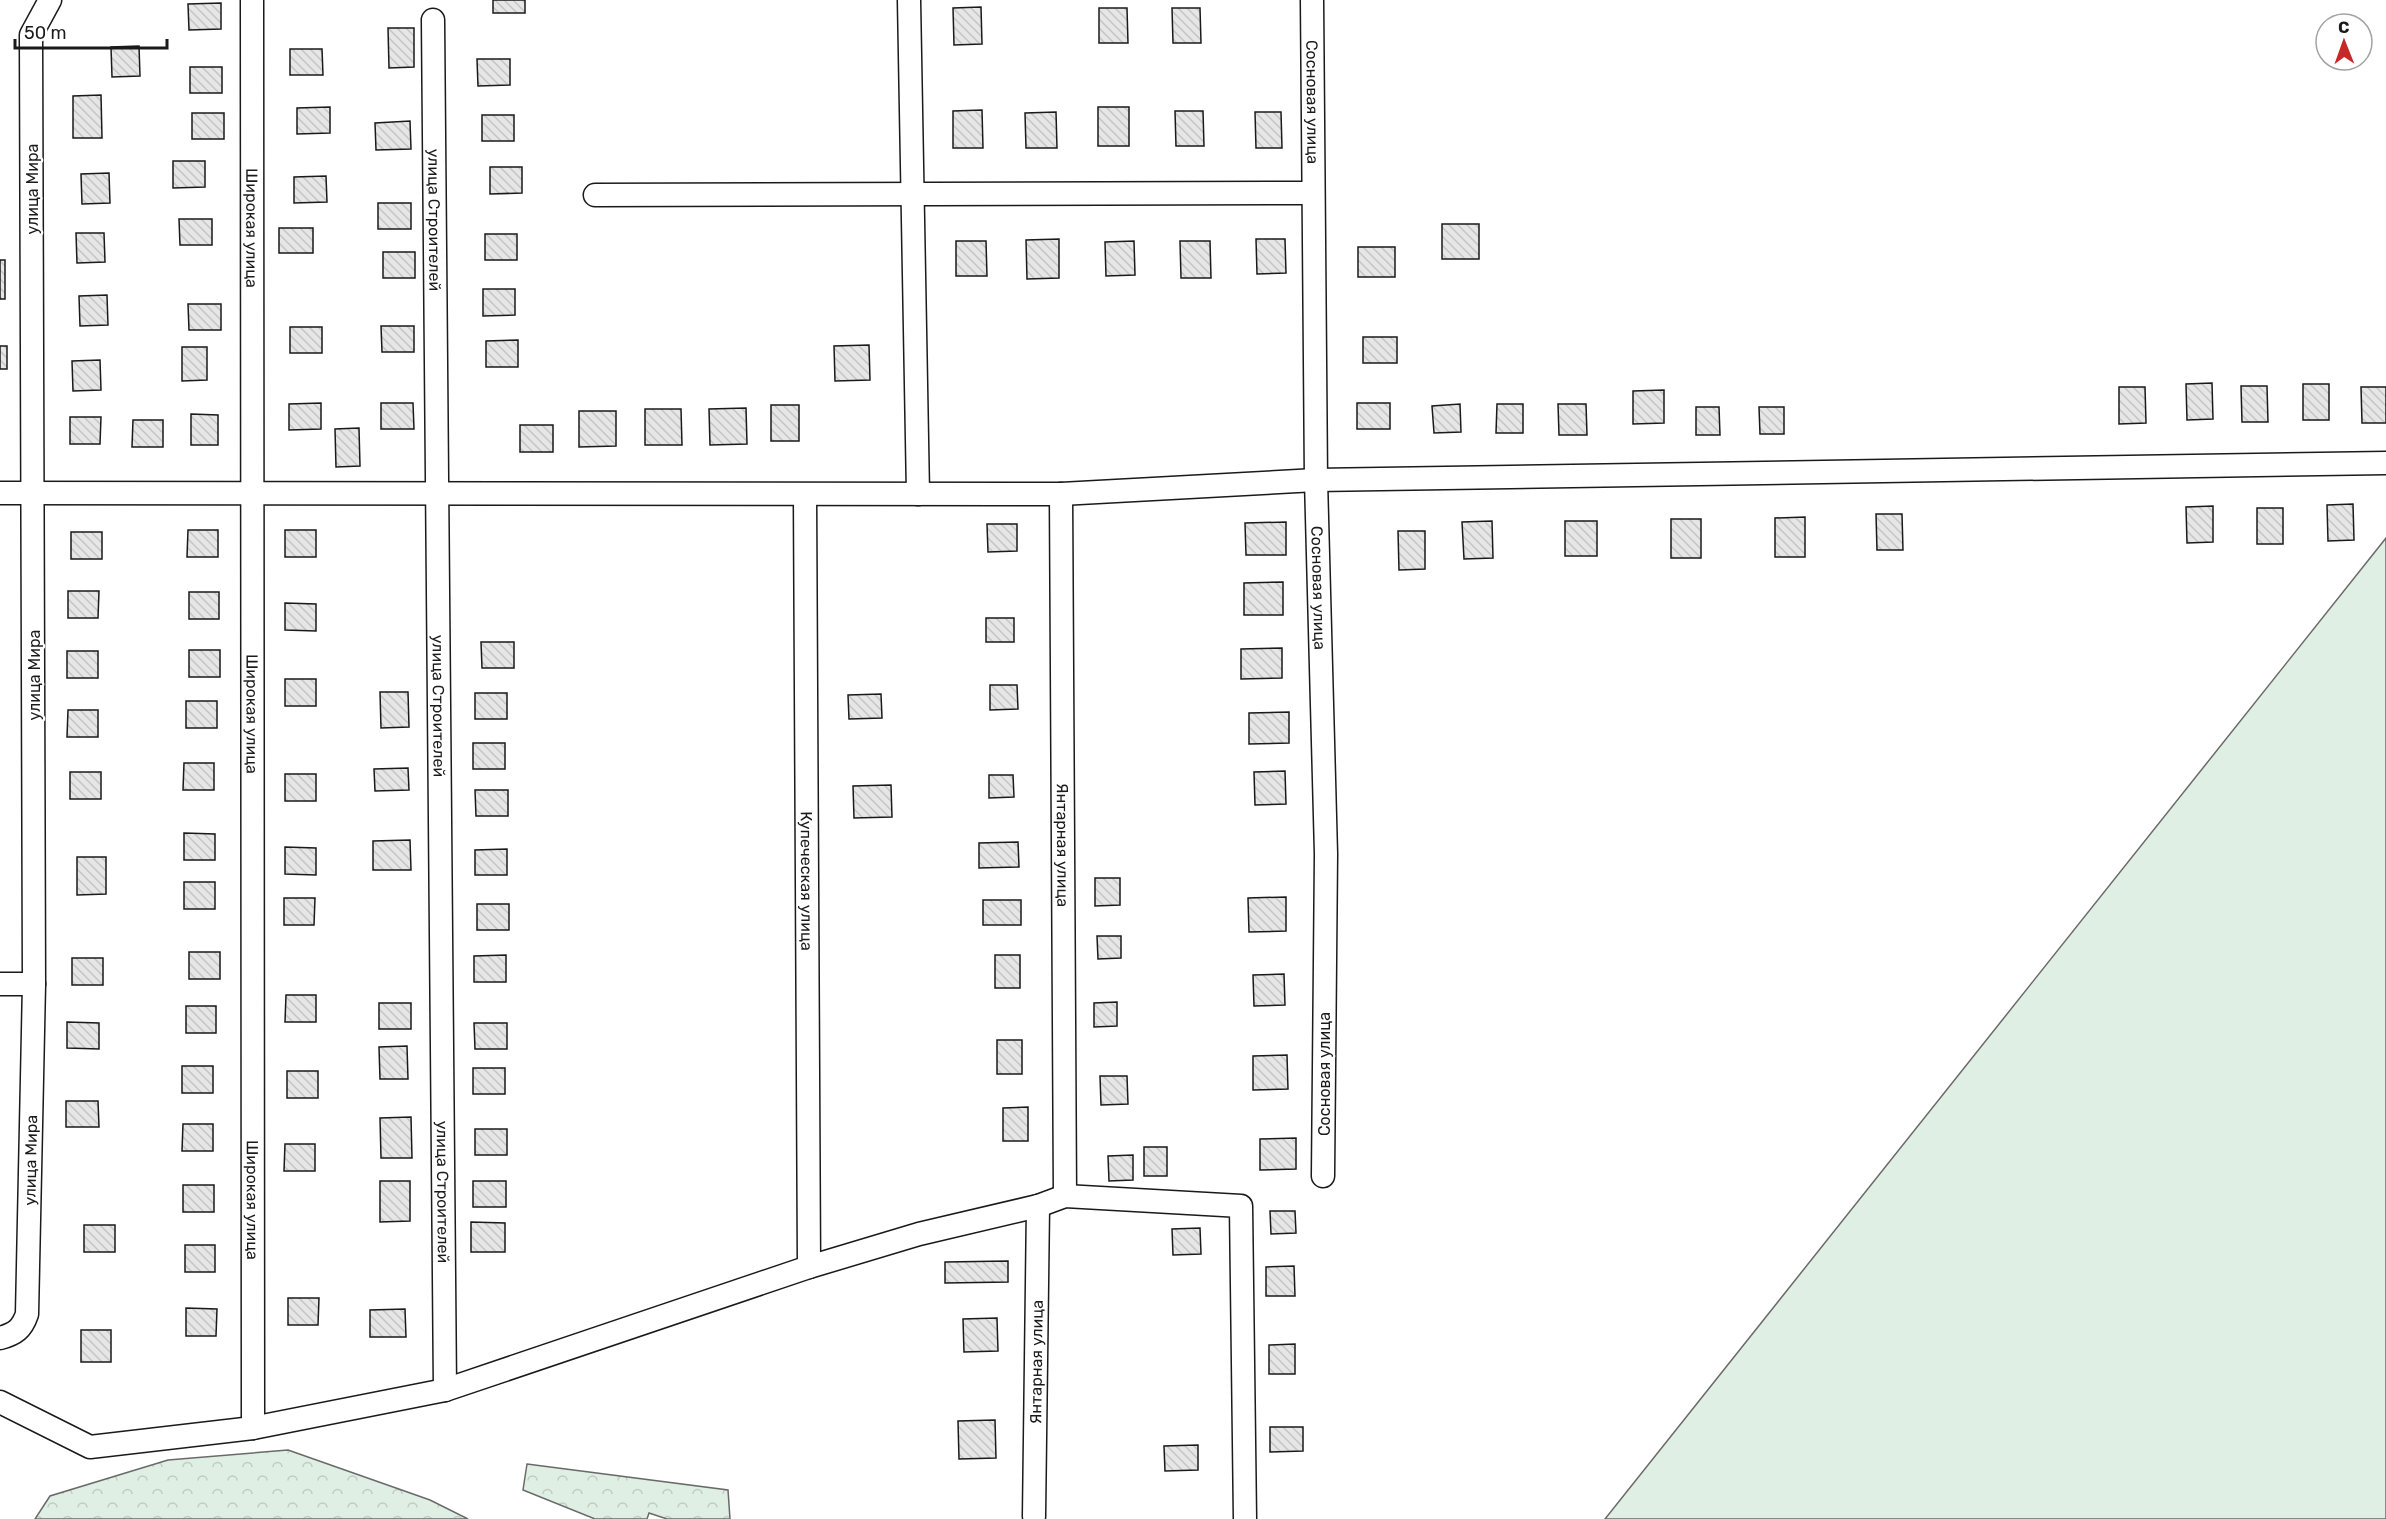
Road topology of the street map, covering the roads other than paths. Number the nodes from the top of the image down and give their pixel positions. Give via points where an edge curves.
1 (50, 0) edge
2 (252, 0) edge
3 (909, 0) edge
4 (1312, 0) edge
5 (433, 20) dead end
6 (1313, 193) junction
7 (595, 195) dead end
8 (913, 196) junction
9 (2386, 462) edge
10 (1316, 480) junction
11 (250, 492) junction
12 (0, 493) edge
13 (34, 493) junction
14 (437, 494) junction
15 (918, 494) junction
16 (1061, 494) junction
17 (805, 495) junction
18 (0, 984) edge
19 (34, 984) junction
20 (1323, 1176) dead end
21 (1065, 1196) junction
22 (1038, 1206) junction
23 (809, 1267) junction
24 (0, 1338) edge
25 (445, 1390) junction
26 (0, 1402) edge
27 (253, 1428) junction
28 (1034, 1516) dead end
29 (1245, 1519) edge

1 - 13 street, улица Мира via 31,35
2 - 11 street, Широкая улица
3 - 8 street
4 - 6 street, Сосновая улица
5 - 14 street, улица Строителей
6 - 8 street
6 - 10 street, Сосновая улица
7 - 8 street
8 - 15 street
9 - 10 street
10 - 16 street
10 - 20 street, Сосновая улица via 1326,854
11 - 13 street
11 - 14 street
11 - 27 street, Широкая улица
12 - 13 street
13 - 19 street, улица Мира
14 - 17 street
14 - 25 street, улица Строителей
15 - 16 street
15 - 17 street
16 - 21 street, Янтарная улица
17 - 23 street, Купеческая улица
18 - 19 street
19 - 24 street, улица Мира via 27,1314 22,1328
21 - 22 street
21 - 29 street via 1241,1206
22 - 23 street via 919,1234
22 - 28 street, Янтарная улица
23 - 25 street
25 - 27 street
26 - 27 street via 90,1447

